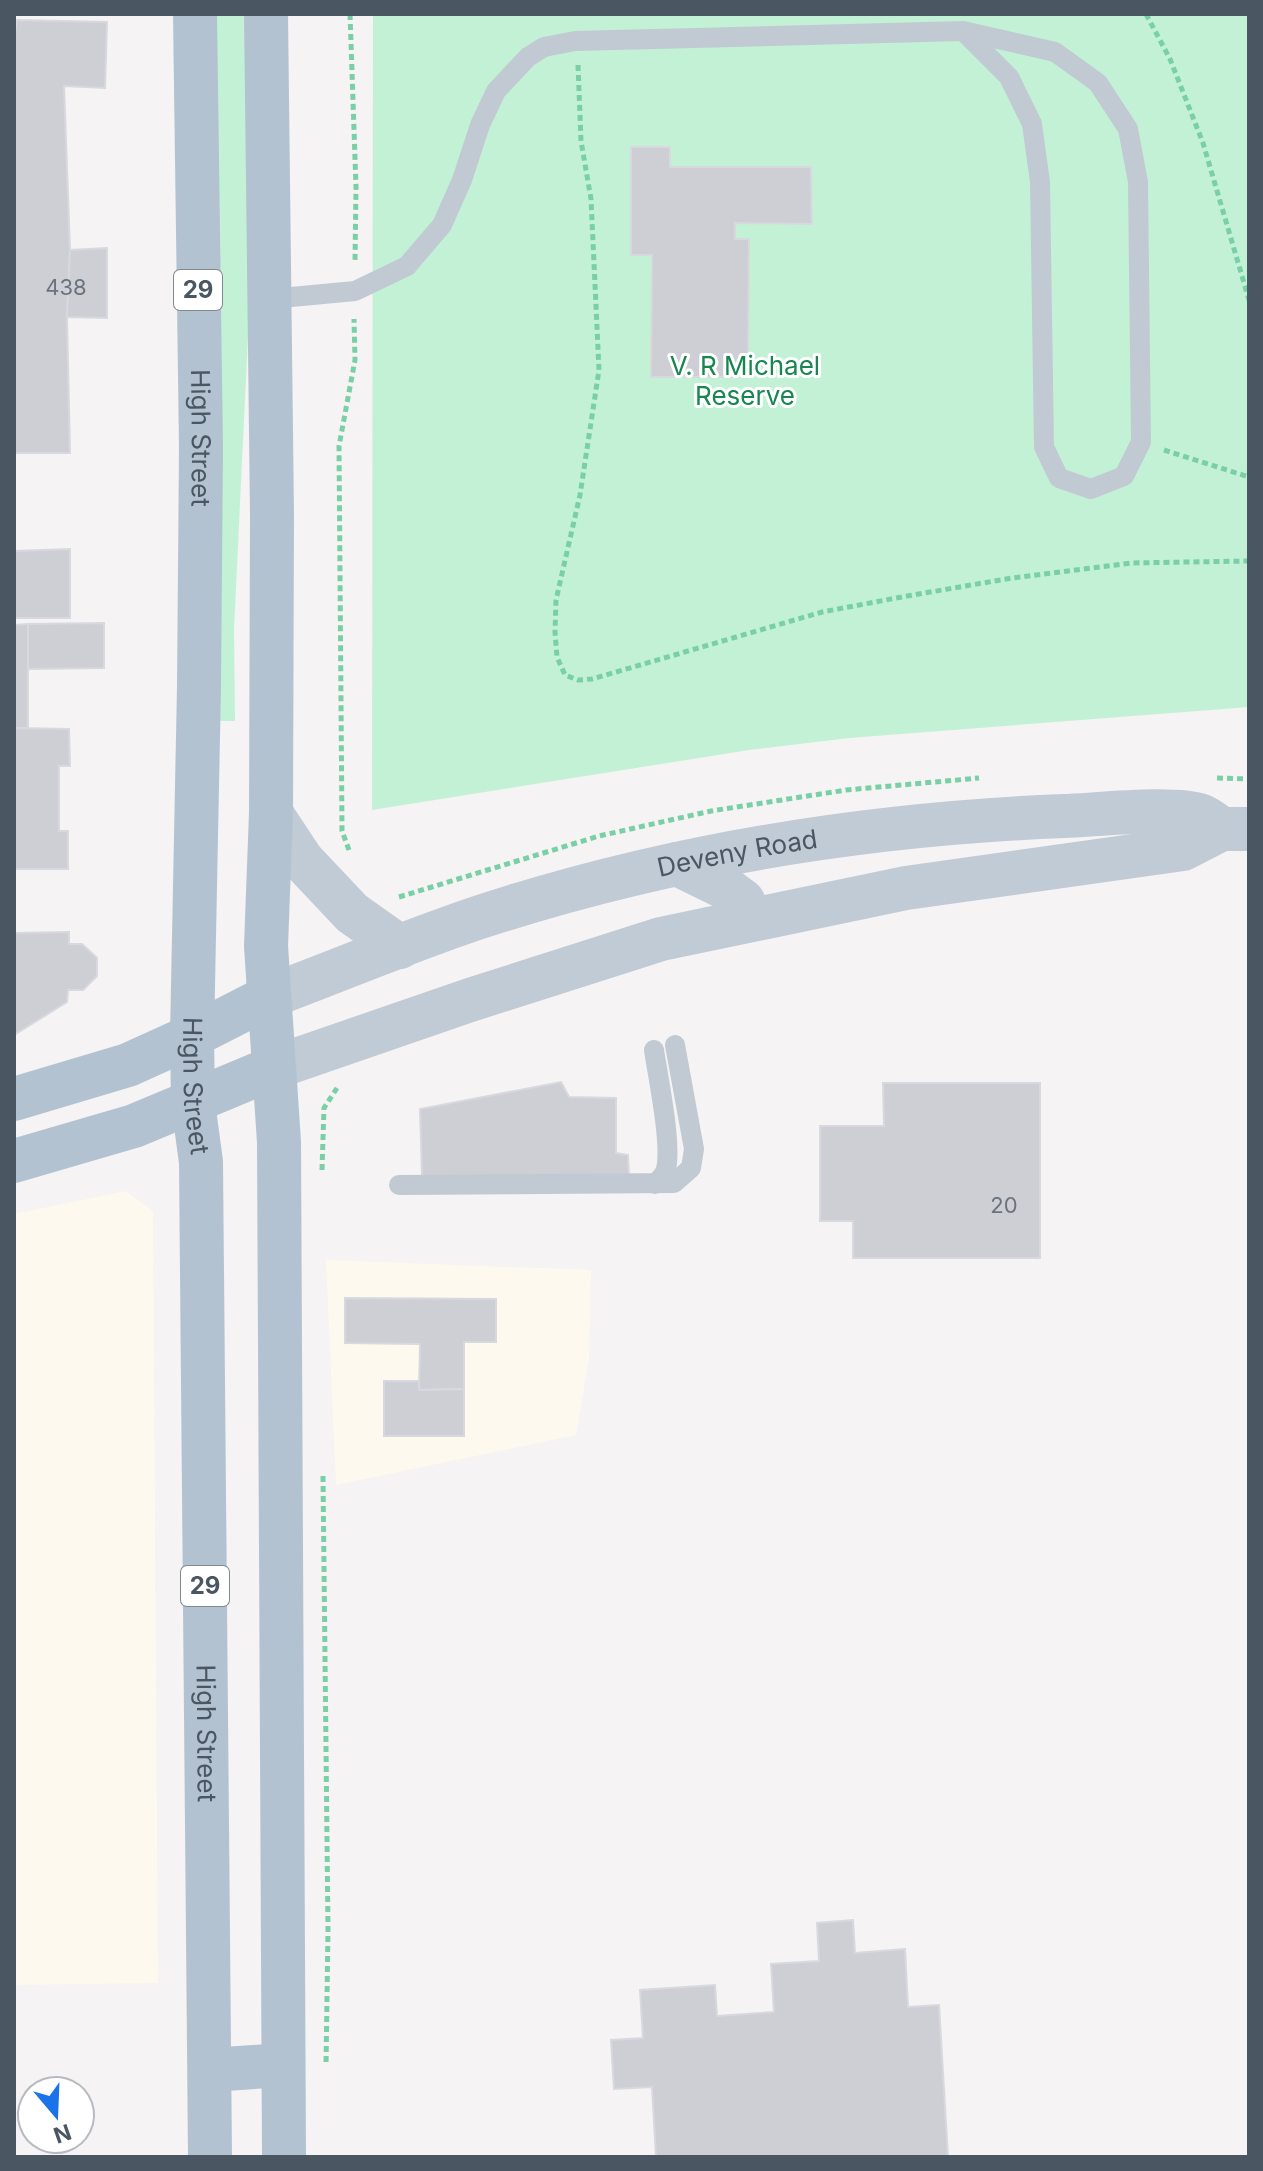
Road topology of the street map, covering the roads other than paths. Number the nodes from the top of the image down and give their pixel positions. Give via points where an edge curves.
1 (195, 14) edge
2 (266, 14) edge
3 (963, 31) junction
4 (270, 299) junction
5 (271, 813) junction
6 (1236, 829) edge
7 (677, 864) junction
8 (751, 919) junction
9 (400, 947) junction
10 (268, 997) junction
11 (192, 1036) junction
12 (675, 1045) dead end
13 (654, 1050) dead end
14 (273, 1068) junction
15 (14, 1099) edge
16 (193, 1103) junction
17 (14, 1161) edge
18 (655, 1184) junction
19 (399, 1185) dead end
20 (283, 2065) junction
21 (210, 2070) junction
22 (210, 2157) edge
23 (284, 2157) edge

1 - 11 main road, High Street / 29 via 201,448
2 - 4 main road
3 - 3 lane via 1009,77 1032,124 1040,182 1044,447 1059,478 1091,489 1124,476 1141,442 1138,182 1128,129 1098,83 1055,52
3 - 4 lane via 575,41 544,47 496,91 442,225 407,266 355,291
4 - 5 main road
5 - 9 street via 302,860 352,913
5 - 10 main road
6 - 7 street, Deveny Road via 1202,816 1165,812 1046,817 814,838
6 - 8 street, Deveny Road via 1183,849 906,888
7 - 8 street via 743,901
7 - 9 street, Deveny Road via 531,902
8 - 14 street, Deveny Road via 592,960
9 - 10 street, Deveny Road
10 - 11 main road
10 - 14 main road
11 - 15 main road via 128,1065
11 - 16 main road, High Street / 29
12 - 18 lane via 694,1158 674,1183
13 - 18 lane via 666,1163
14 - 16 main road
14 - 20 main road via 279,1142
16 - 17 main road
16 - 21 main road, High Street / 29 via 201,1162
18 - 19 lane
20 - 21 main road
20 - 23 main road
21 - 22 main road, High Street / 29

